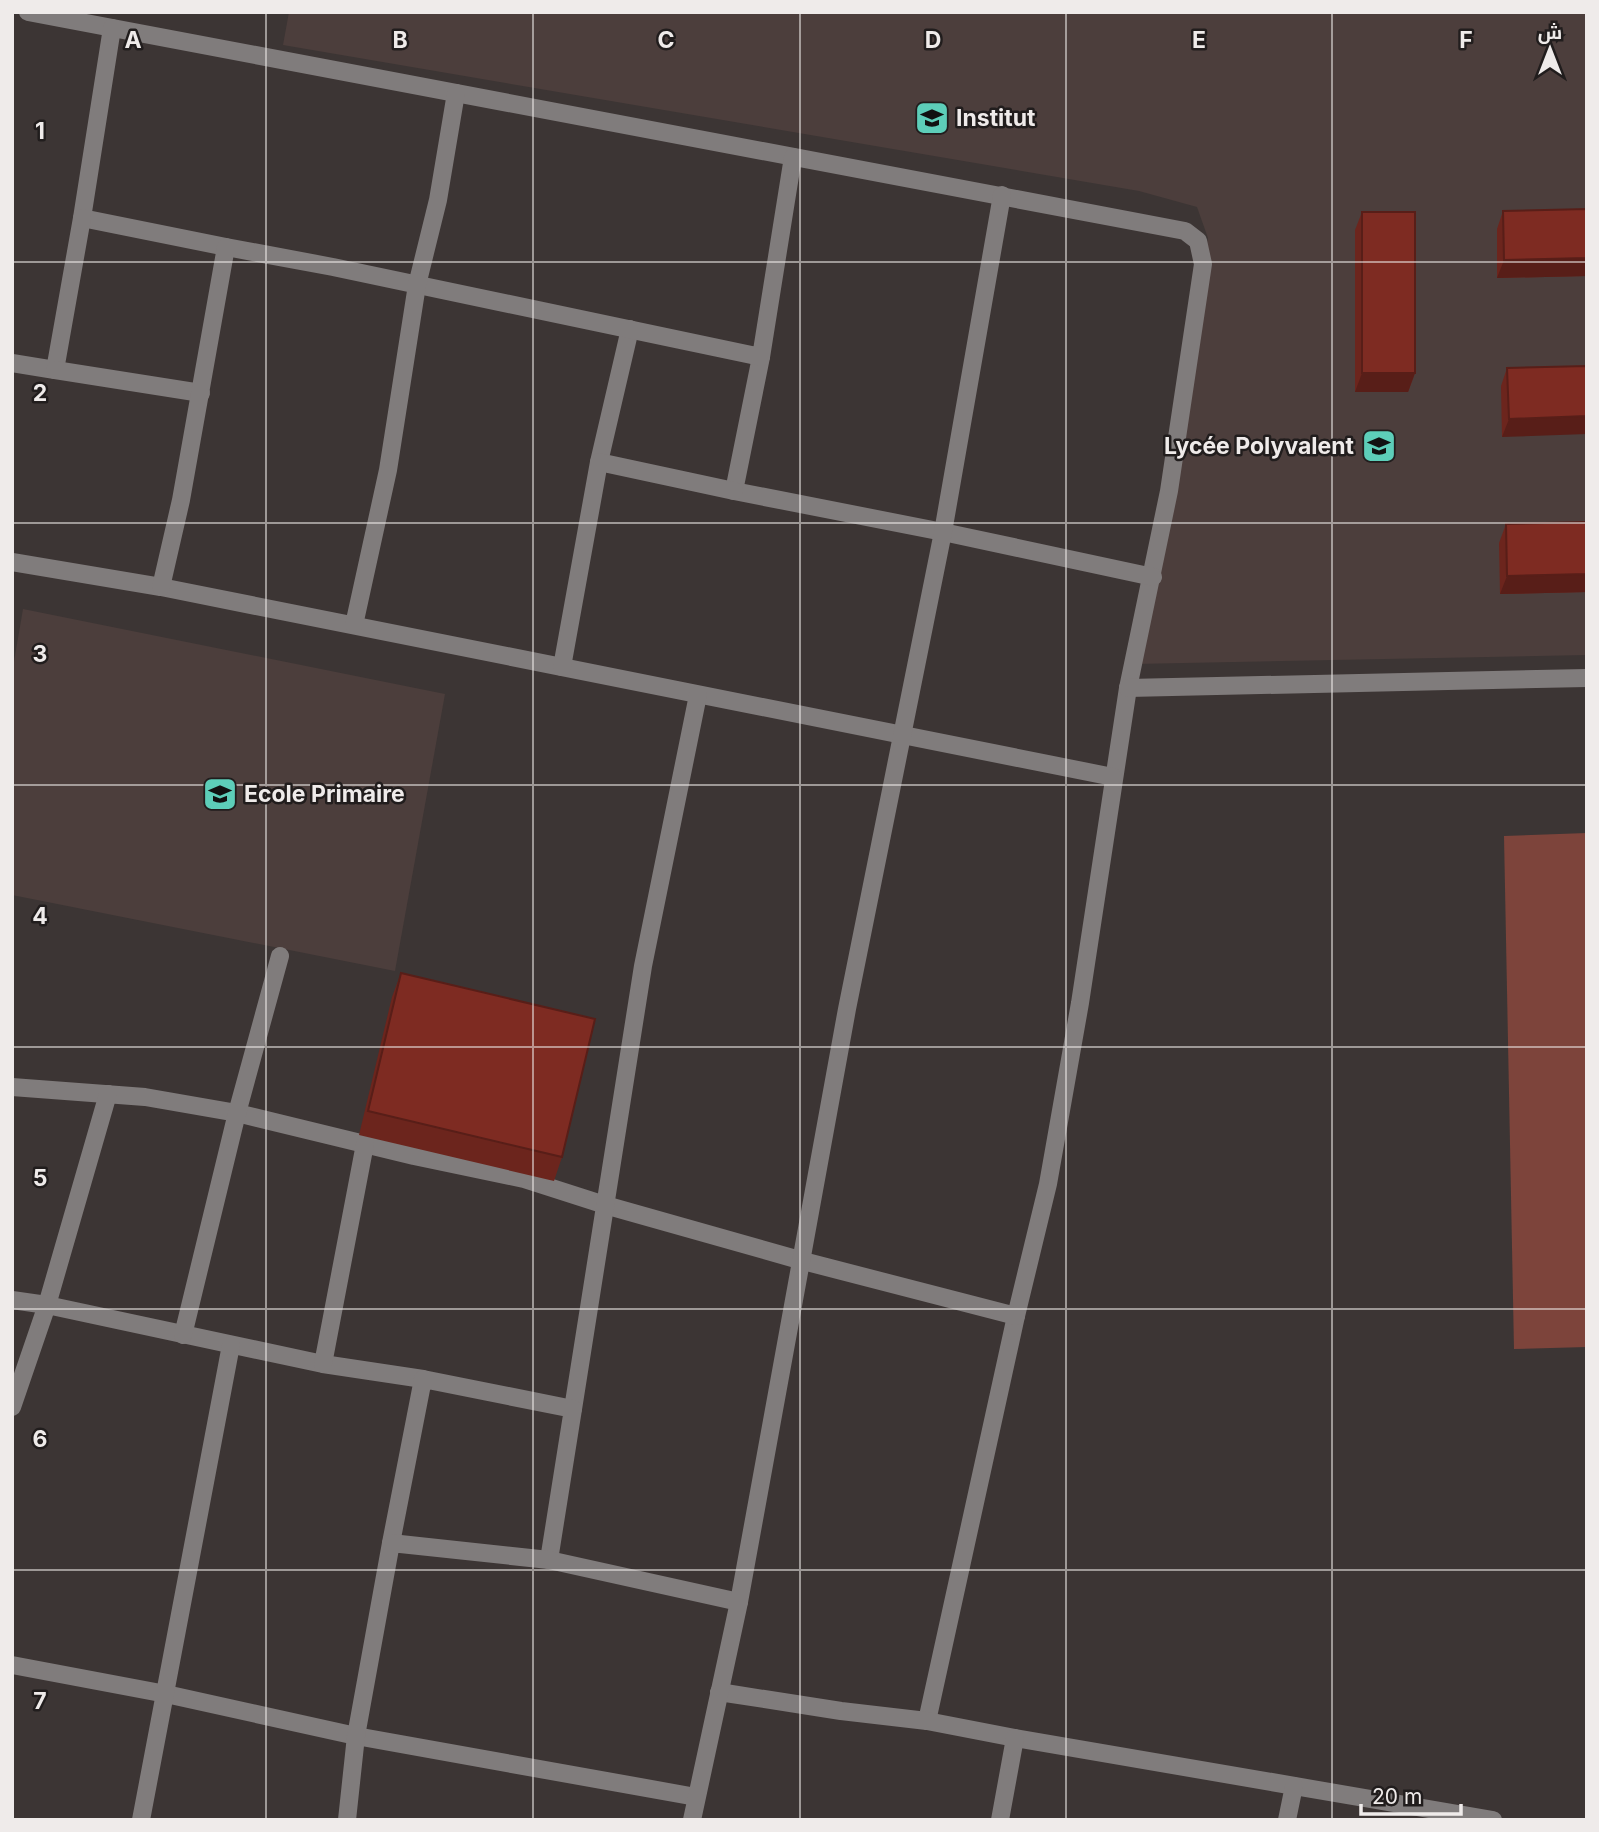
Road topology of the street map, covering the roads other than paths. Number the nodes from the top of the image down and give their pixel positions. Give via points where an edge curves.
1 (28, 12) edge
2 (112, 27) junction
3 (456, 93) junction
4 (793, 157) junction
5 (1003, 195) junction
6 (82, 218) junction
7 (226, 247) junction
8 (417, 285) junction
9 (630, 329) junction
10 (761, 357) junction
11 (12, 363) edge
12 (55, 370) junction
13 (201, 393) junction
14 (599, 462) junction
15 (734, 491) junction
16 (943, 532) junction
17 (13, 567) edge
18 (1153, 577) junction
19 (161, 587) junction
20 (354, 625) junction
21 (562, 667) junction
22 (1587, 678) edge
23 (1128, 688) junction
24 (698, 695) junction
25 (901, 734) junction
26 (1113, 777) junction
27 (280, 956) dead end
28 (12, 1087) edge
29 (108, 1094) junction
30 (237, 1113) junction
31 (365, 1144) junction
32 (606, 1205) junction
33 (803, 1261) junction
34 (12, 1300) edge
35 (47, 1305) junction
36 (1016, 1316) junction
37 (183, 1335) junction
38 (231, 1345) junction
39 (323, 1364) junction
40 (423, 1379) junction
41 (12, 1407) edge
42 (573, 1409) junction
43 (391, 1543) junction
44 (549, 1560) junction
45 (739, 1602) junction
46 (12, 1665) edge
47 (719, 1692) junction
48 (166, 1694) junction
49 (927, 1721) junction
50 (356, 1735) junction
51 (1015, 1738) junction
52 (1294, 1786) junction
53 (696, 1797) junction
54 (141, 1820) edge
55 (347, 1820) edge
56 (692, 1820) edge
57 (1000, 1820) edge
58 (1287, 1820) edge
59 (1493, 1820) edge

1 - 2 street
2 - 3 street
2 - 6 street
3 - 4 street
3 - 8 street via 438,200
4 - 5 street
4 - 10 street
5 - 16 street
5 - 18 street via 1185,231 1198,241 1203,264
6 - 7 street
6 - 12 street
7 - 8 street
7 - 13 street
8 - 9 street
8 - 20 street via 388,470
9 - 10 street
9 - 14 street
10 - 15 street
11 - 12 street
12 - 13 street
13 - 19 street
14 - 15 street
14 - 21 street
15 - 16 street
16 - 18 street
16 - 25 street
17 - 19 street
18 - 23 street
19 - 20 street
20 - 21 street
21 - 24 street
22 - 23 street
23 - 26 street
24 - 25 street
24 - 32 street via 643,966
25 - 26 street
25 - 33 street
26 - 36 street via 1048,1184
27 - 30 street
28 - 29 street
29 - 30 street
29 - 35 street
30 - 31 street
30 - 37 street
31 - 32 street via 524,1179
31 - 39 street
32 - 33 street
32 - 42 street
33 - 36 street
33 - 45 street
34 - 35 street
35 - 37 street
35 - 41 street
36 - 49 street
37 - 38 street
38 - 39 street
38 - 48 street
39 - 40 street
40 - 42 street
40 - 43 street
42 - 44 street
43 - 44 street
43 - 50 street
44 - 45 street
45 - 47 street
46 - 48 street
47 - 49 street
47 - 53 street
48 - 50 street
48 - 54 street
49 - 51 street
50 - 53 street
50 - 55 street
51 - 52 street
51 - 57 street
52 - 58 street
52 - 59 street
53 - 56 street

